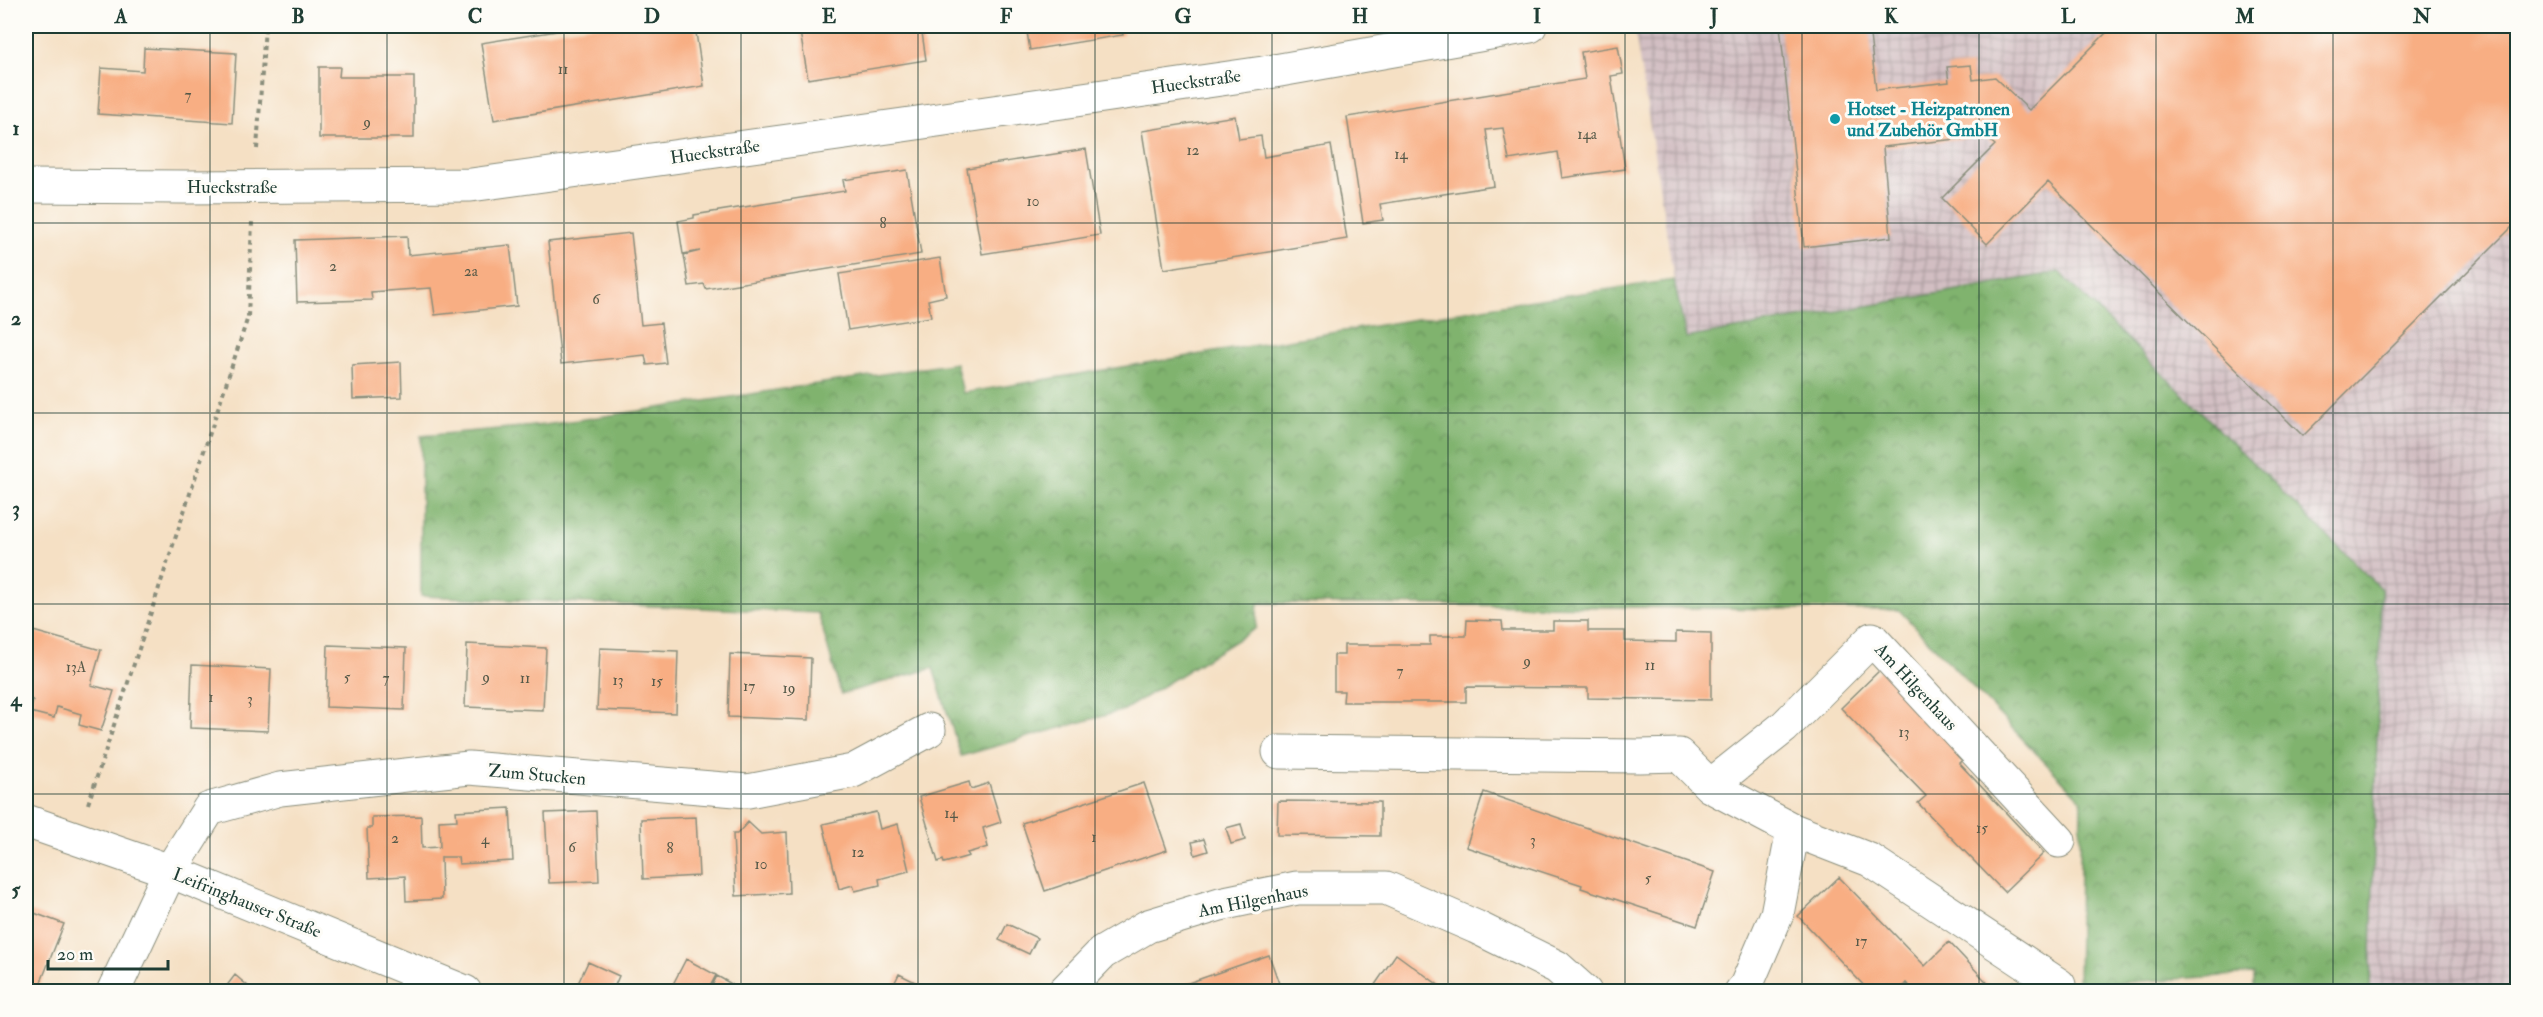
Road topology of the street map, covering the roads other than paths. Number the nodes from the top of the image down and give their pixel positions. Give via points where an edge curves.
1 (1530, 26) edge
2 (1408, 36) edge
3 (26, 186) edge
4 (929, 730) dead end
5 (1279, 752) dead end
6 (1710, 786) junction
7 (26, 821) edge
8 (1793, 830) junction
9 (2058, 841) dead end
10 (170, 871) junction
11 (2059, 985) dead end
12 (113, 992) edge
13 (465, 992) edge
14 (1064, 992) edge
15 (1585, 992) edge
16 (1741, 992) edge

1 - 2 street, Hueckstraße
2 - 3 street, Hueckstraße via 1252,74 471,185
4 - 10 street, Zum Stucken via 853,771 747,792 469,768 280,789 209,809
5 - 6 street via 1679,755
6 - 8 street
6 - 9 street, Am Hilgenhaus via 1784,727 1872,639
7 - 10 street, Leifringhauser Straße
8 - 11 street via 1870,860
8 - 16 street via 1776,914
10 - 12 street, Zum Stucken
10 - 13 street, Leifringhauser Straße
14 - 15 street, Am Hilgenhaus via 1102,953 1148,926 1220,904 1297,888 1386,888 1557,966

